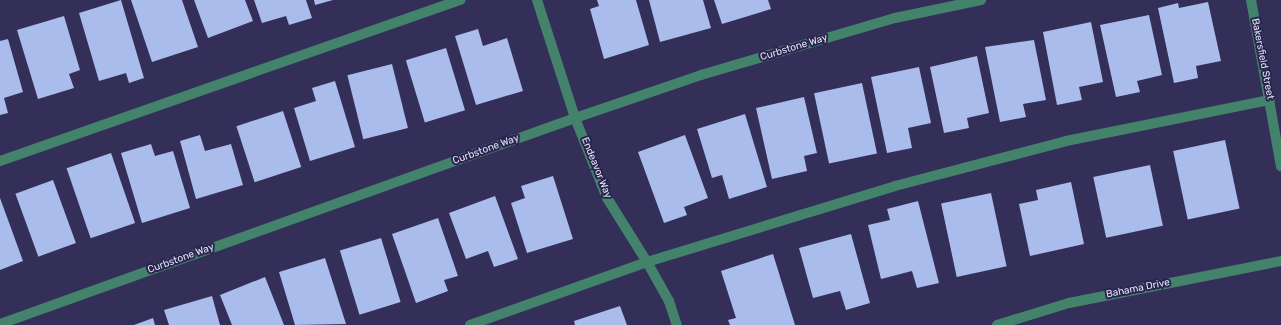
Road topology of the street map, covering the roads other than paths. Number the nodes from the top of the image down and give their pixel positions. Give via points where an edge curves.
1 (461, 0) edge
2 (537, 0) edge
3 (981, 0) edge
4 (1251, 0) edge
5 (1270, 100) junction
6 (575, 118) junction
7 (0, 161) edge
8 (1281, 166) edge
9 (1281, 261) edge
10 (648, 262) junction
11 (0, 324) edge
12 (470, 325) edge
13 (677, 325) edge
14 (997, 325) edge

1 - 7 street
2 - 6 street, Endeavor Way
3 - 6 street, Curbstone Way via 895,18 701,75
4 - 5 street, Bakersfield Street
5 - 8 street, Bakersfield Street
5 - 10 street via 1066,141 980,163 895,186
6 - 10 street, Endeavor Way via 607,198
6 - 11 street, Curbstone Way
9 - 14 street, Bahama Drive via 1068,303
10 - 12 street
10 - 13 street, Endeavor Way via 669,301

